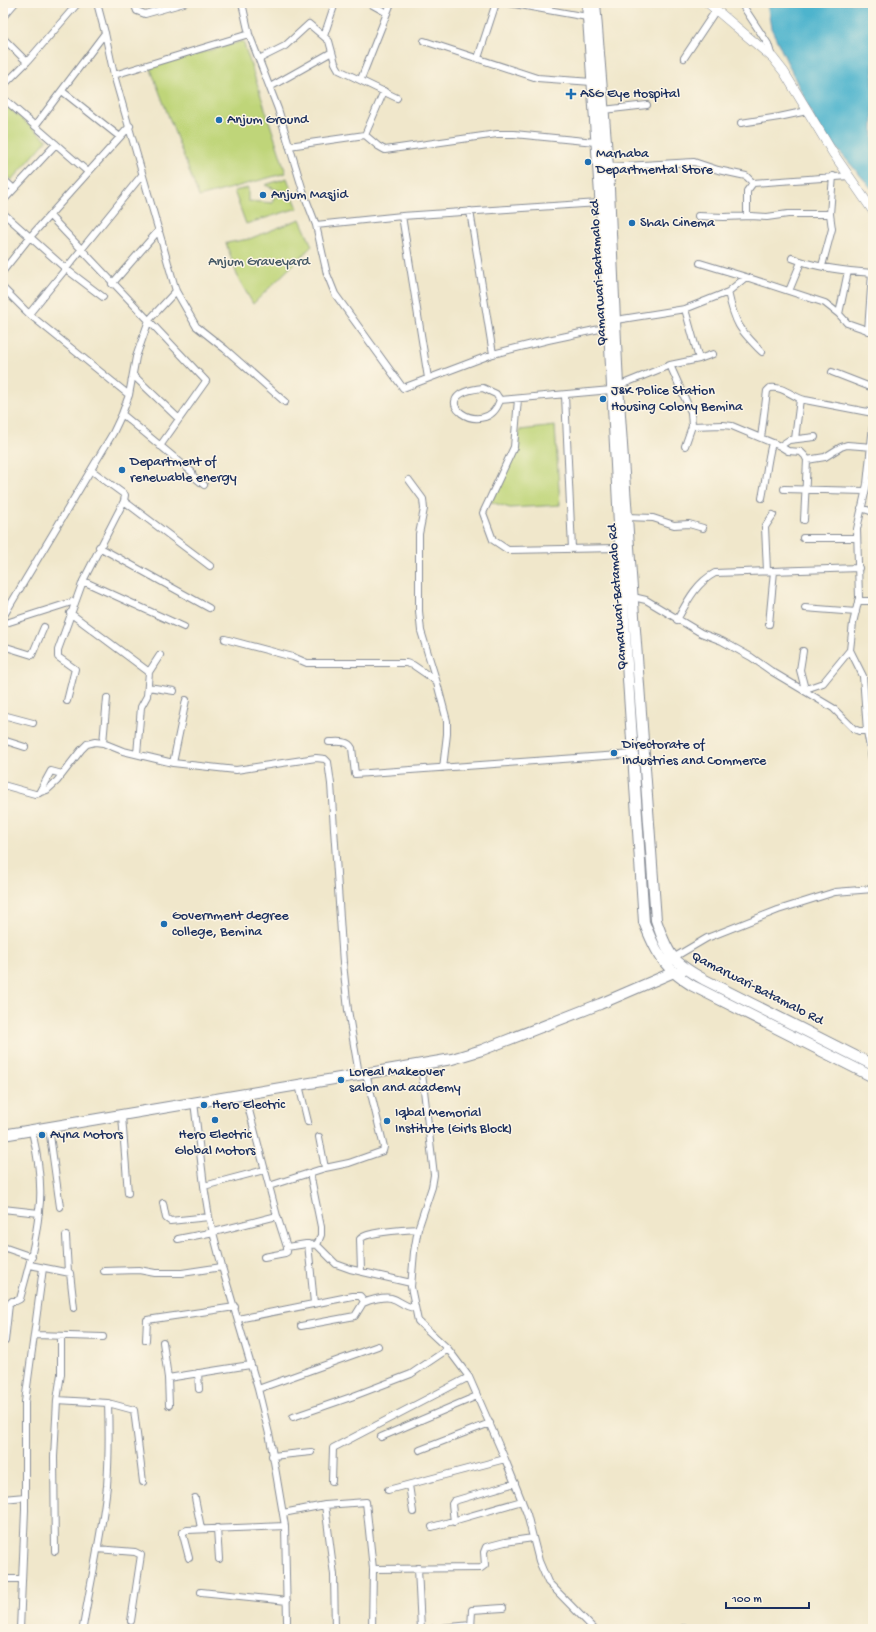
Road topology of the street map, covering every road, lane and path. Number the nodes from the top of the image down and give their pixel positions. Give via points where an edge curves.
1 (15, 3) edge
2 (78, 3) edge
3 (96, 3) edge
4 (134, 3) edge
5 (184, 3) edge
6 (242, 3) edge
7 (335, 3) edge
8 (369, 3) edge
9 (391, 3) edge
10 (496, 3) edge
11 (509, 3) edge
12 (587, 3) edge
13 (595, 3) edge
14 (708, 3) edge
15 (741, 3) edge
16 (716, 10) junction
17 (387, 13) junction
18 (3, 17) edge
19 (587, 17) junction
20 (105, 34) junction
21 (249, 34) junction
22 (324, 36) junction
23 (3, 38) edge
24 (424, 41) dead end
25 (332, 52) junction
26 (478, 58) junction
27 (684, 58) dead end
28 (773, 58) junction
29 (259, 60) junction
30 (27, 62) junction
31 (114, 74) junction
32 (361, 79) junction
33 (592, 82) junction
34 (3, 86) edge
35 (270, 87) junction
36 (62, 91) junction
37 (384, 91) junction
38 (3, 98) edge
39 (397, 98) dead end
40 (647, 105) dead end
41 (604, 110) junction
42 (807, 111) junction
43 (741, 123) dead end
44 (35, 126) junction
45 (130, 126) junction
46 (365, 136) junction
47 (120, 137) junction
48 (595, 142) junction
49 (56, 144) junction
50 (289, 146) junction
51 (608, 167) junction
52 (88, 172) junction
53 (142, 176) junction
54 (833, 176) junction
55 (849, 176) junction
56 (3, 179) edge
57 (753, 183) junction
58 (14, 189) junction
59 (3, 201) edge
60 (599, 203) junction
61 (470, 211) junction
62 (873, 211) edge
63 (3, 213) edge
64 (830, 214) junction
65 (50, 216) junction
66 (402, 216) junction
67 (698, 216) dead end
68 (747, 216) junction
69 (316, 224) junction
70 (159, 230) junction
71 (30, 236) junction
72 (81, 249) junction
73 (792, 258) dead end
74 (801, 262) junction
75 (700, 263) dead end
76 (822, 266) junction
77 (66, 268) junction
78 (3, 271) edge
79 (848, 271) junction
80 (872, 273) edge
81 (746, 277) junction
82 (112, 284) junction
83 (3, 288) edge
84 (176, 291) junction
85 (789, 291) junction
86 (728, 292) junction
87 (102, 297) dead end
88 (685, 309) junction
89 (29, 314) junction
90 (840, 314) junction
91 (149, 320) junction
92 (612, 324) junction
93 (871, 332) edge
94 (762, 352) dead end
95 (493, 354) junction
96 (713, 354) dead end
97 (699, 359) junction
98 (670, 365) junction
99 (832, 372) dead end
100 (133, 375) junction
101 (428, 378) junction
102 (615, 388) junction
103 (873, 388) edge
104 (129, 395) junction
105 (565, 395) junction
106 (518, 399) junction
107 (800, 399) junction
108 (500, 400) junction
109 (285, 402) dead end
110 (873, 413) edge
111 (122, 414) junction
112 (179, 419) junction
113 (873, 425) edge
114 (692, 426) junction
115 (815, 437) dead end
116 (761, 438) junction
117 (795, 439) junction
118 (772, 443) junction
119 (160, 446) junction
120 (685, 446) dead end
121 (780, 446) junction
122 (872, 447) edge
123 (807, 460) junction
124 (91, 470) junction
125 (409, 480) dead end
126 (204, 484) dead end
127 (868, 487) edge
128 (784, 489) dead end
129 (805, 489) junction
130 (762, 498) dead end
131 (124, 501) junction
132 (861, 508) junction
133 (873, 512) edge
134 (773, 514) dead end
135 (627, 517) junction
136 (804, 520) dead end
137 (703, 528) dead end
138 (803, 538) dead end
139 (857, 538) junction
140 (99, 547) junction
141 (620, 548) junction
142 (572, 549) junction
143 (210, 566) dead end
144 (858, 568) junction
145 (767, 571) junction
146 (774, 571) junction
147 (83, 581) junction
148 (633, 597) junction
149 (75, 601) junction
150 (873, 601) edge
151 (858, 602) junction
152 (209, 608) dead end
153 (805, 608) dead end
154 (856, 612) junction
155 (70, 613) junction
156 (3, 617) edge
157 (677, 620) junction
158 (3, 624) edge
159 (769, 624) dead end
160 (44, 627) dead end
161 (184, 627) dead end
162 (225, 639) dead end
163 (3, 646) edge
164 (850, 650) junction
165 (803, 651) dead end
166 (160, 655) dead end
167 (149, 672) junction
168 (437, 683) junction
169 (148, 687) junction
170 (804, 690) junction
171 (174, 691) dead end
172 (107, 698) dead end
173 (186, 700) dead end
174 (67, 701) dead end
175 (3, 715) edge
176 (33, 723) dead end
177 (867, 731) junction
178 (3, 740) edge
179 (329, 742) dead end
180 (103, 743) junction
181 (25, 747) dead end
182 (137, 754) junction
183 (633, 754) junction
184 (644, 758) junction
185 (173, 763) junction
186 (873, 765) edge
187 (443, 768) junction
188 (62, 774) junction
189 (3, 785) edge
190 (39, 793) junction
191 (873, 889) edge
192 (673, 958) junction
193 (674, 972) junction
194 (705, 980) junction
195 (798, 1026) junction
196 (793, 1036) junction
197 (421, 1065) junction
198 (873, 1065) edge
199 (363, 1074) junction
200 (873, 1077) edge
201 (299, 1085) junction
202 (245, 1095) junction
203 (194, 1102) junction
204 (122, 1116) junction
205 (308, 1122) dead end
206 (49, 1128) junction
207 (32, 1131) junction
208 (3, 1136) edge
209 (319, 1137) dead end
210 (325, 1168) junction
211 (264, 1170) junction
212 (310, 1173) junction
213 (204, 1186) junction
214 (269, 1186) junction
215 (128, 1193) dead end
216 (163, 1203) dead end
217 (60, 1207) dead end
218 (3, 1208) edge
219 (39, 1213) junction
220 (276, 1216) junction
221 (209, 1218) junction
222 (418, 1229) junction
223 (214, 1232) junction
224 (66, 1236) dead end
225 (178, 1239) dead end
226 (308, 1244) junction
227 (317, 1245) junction
228 (3, 1247) edge
229 (287, 1247) junction
230 (264, 1256) dead end
231 (32, 1257) junction
232 (30, 1264) junction
233 (222, 1267) junction
234 (43, 1268) junction
235 (104, 1271) dead end
236 (361, 1271) junction
237 (68, 1272) junction
238 (411, 1283) junction
239 (365, 1302) junction
240 (314, 1303) junction
241 (235, 1307) junction
242 (74, 1308) dead end
243 (414, 1308) junction
244 (238, 1319) junction
245 (301, 1326) dead end
246 (35, 1336) junction
247 (60, 1337) junction
248 (103, 1337) dead end
249 (146, 1340) dead end
250 (5, 1341) dead end
251 (163, 1342) dead end
252 (378, 1346) dead end
253 (448, 1349) junction
254 (250, 1365) junction
255 (198, 1373) junction
256 (469, 1377) junction
257 (168, 1378) junction
258 (199, 1389) dead end
259 (258, 1389) junction
260 (477, 1396) junction
261 (57, 1400) junction
262 (108, 1403) junction
263 (169, 1405) dead end
264 (292, 1417) dead end
265 (490, 1423) junction
266 (381, 1437) dead end
267 (420, 1450) dead end
268 (311, 1452) dead end
269 (272, 1456) junction
270 (505, 1459) junction
271 (332, 1481) dead end
272 (143, 1482) dead end
273 (515, 1483) junction
274 (409, 1485) junction
275 (388, 1490) dead end
276 (25, 1497) junction
277 (195, 1498) dead end
278 (3, 1499) edge
279 (522, 1501) junction
280 (325, 1506) junction
281 (413, 1512) dead end
282 (283, 1513) junction
283 (454, 1522) junction
284 (285, 1526) junction
285 (432, 1527) dead end
286 (200, 1528) junction
287 (217, 1528) junction
288 (533, 1538) junction
289 (97, 1549) junction
290 (55, 1551) dead end
291 (189, 1558) dead end
292 (219, 1559) dead end
293 (418, 1568) junction
294 (373, 1569) junction
295 (3, 1579) edge
296 (22, 1580) junction
297 (201, 1592) dead end
298 (287, 1601) junction
299 (503, 1608) dead end
300 (131, 1621) dead end
301 (287, 1621) dead end
302 (471, 1627) edge
303 (20, 1629) edge
304 (84, 1629) edge
305 (335, 1629) edge
306 (372, 1629) edge
307 (422, 1629) edge
308 (430, 1629) edge
309 (594, 1629) edge
310 (684, 1629) edge
311 (698, 1629) edge

1 - 18 street
2 - 30 street
3 - 20 street
4 - 5 street via 137,11 145,14
6 - 21 street
7 - 22 street
8 - 17 street
9 - 17 street
10 - 26 street
11 - 19 street
12 - 19 main road
13 - 41 main road, Qamarwari-Batamalo Rd
14 - 16 street
15 - 28 street via 768,44
16 - 27 street
16 - 28 street
17 - 32 street
19 - 33 main road
20 - 31 street
20 - 36 street
21 - 29 street
21 - 31 street
22 - 25 street via 329,41
22 - 29 street via 308,23 285,46
23 - 30 street
24 - 26 street
25 - 32 street via 339,70
25 - 35 street
26 - 33 street via 537,78
28 - 42 street
29 - 35 street
30 - 34 street
31 - 45 street
32 - 37 street
33 - 48 main road
35 - 50 street
36 - 44 street
36 - 47 street
37 - 39 street
37 - 46 street
38 - 44 street
40 - 41 street
41 - 51 main road, Qamarwari-Batamalo Rd
42 - 43 street
42 - 55 street
44 - 49 street
45 - 47 street
45 - 53 street
46 - 48 street via 385,150 497,134
46 - 50 street
47 - 52 street
48 - 60 main road
49 - 52 street
49 - 58 street
50 - 69 street
51 - 57 street via 694,162 746,176
51 - 92 main road, Qamarwari-Batamalo Rd
52 - 65 street
53 - 70 street
53 - 72 street
54 - 55 street
54 - 57 street
54 - 64 street
55 - 62 street
56 - 58 street
57 - 68 street via 747,191
58 - 59 street
60 - 61 street
60 - 92 main road
61 - 66 street
61 - 95 street
63 - 71 street
64 - 68 street via 788,214 767,218
64 - 76 street via 832,232
65 - 71 street
65 - 72 street
66 - 69 street
66 - 101 street
67 - 68 street
69 - 101 street via 327,274 335,294 403,388
70 - 82 street
70 - 84 street
71 - 77 street
71 - 78 street
72 - 77 street
72 - 82 street
73 - 74 street
74 - 76 street
74 - 85 street
75 - 81 street
76 - 79 street
77 - 87 street
77 - 89 street
79 - 80 street
79 - 90 street
80 - 93 street
81 - 85 street
81 - 86 street
82 - 91 street
83 - 89 street
84 - 91 street
84 - 109 street via 196,326
85 - 90 street via 825,303
86 - 88 street
86 - 94 street via 738,327
88 - 92 street
88 - 97 street
89 - 104 street
90 - 93 street via 847,323
91 - 100 street via 136,357
91 - 112 street via 206,381
92 - 95 street
92 - 102 main road, Qamarwari-Batamalo Rd
95 - 101 street
96 - 97 street
97 - 98 street
98 - 102 street
98 - 114 street via 691,412
99 - 103 street
100 - 104 street
100 - 112 street
102 - 105 street
102 - 135 main road, Qamarwari-Batamalo Rd
102 - 141 main road, Qamarwari-Batamalo Rd
104 - 111 street
105 - 106 street
105 - 142 street
106 - 108 street
106 - 142 street via 514,447 483,512 493,540 508,550
107 - 110 street
107 - 116 street via 783,389 773,387 768,390
107 - 117 street
108 - 108 street via 490,390 469,389 458,396 455,407 466,416 483,418 495,410
111 - 119 street
111 - 124 street
112 - 119 street
113 - 122 street
114 - 116 street via 732,426
114 - 120 street
115 - 117 street
116 - 118 street
117 - 121 street
118 - 121 street
118 - 130 street via 766,464
119 - 126 street
121 - 123 street via 788,451 801,452
122 - 123 street via 847,445 825,457
122 - 127 street
123 - 129 street
124 - 131 street via 125,495
124 - 156 street
125 - 168 street via 423,499 419,534 420,611 422,632
127 - 129 street
127 - 132 street
128 - 129 street
129 - 136 street
131 - 140 street
131 - 143 street
132 - 133 street
132 - 139 street
134 - 145 street via 765,527
135 - 137 street via 653,518 674,525 689,524
135 - 148 main road, Qamarwari-Batamalo Rd
138 - 139 street
139 - 144 street
140 - 147 street
140 - 152 street
141 - 142 street
141 - 183 main road, Qamarwari-Batamalo Rd
144 - 146 street
144 - 151 street
145 - 146 street
145 - 157 street via 715,573 706,578 691,595
146 - 159 street
147 - 149 street
147 - 161 street
148 - 157 street via 646,600
148 - 184 main road, Qamarwari-Batamalo Rd
149 - 155 street
149 - 158 street
150 - 151 street
151 - 154 street
153 - 154 street
154 - 164 street
155 - 167 street
155 - 174 street via 57,654 75,669
157 - 170 street via 722,641
160 - 163 street via 32,656
162 - 168 street via 307,663 414,665
164 - 170 street via 823,683
164 - 177 street via 863,676
165 - 170 street via 800,670
166 - 167 street
167 - 169 street
168 - 187 street via 448,734
169 - 171 street
169 - 182 street via 147,696 141,707
170 - 177 street via 833,708 854,729
172 - 180 street
173 - 185 street
175 - 176 street
177 - 186 street
178 - 181 street
179 - 187 street via 350,744 355,774
180 - 182 street
180 - 188 street via 88,744
182 - 185 street
183 - 184 main road
183 - 187 street
183 - 193 main road, Qamarwari-Batamalo Rd via 644,922 663,959
184 - 192 main road, Qamarwari-Batamalo Rd via 656,920
185 - 199 street via 236,770 316,758 328,762 348,1010
188 - 190 street via 50,788
188 - 190 street via 50,772
189 - 190 street
191 - 192 street via 835,892 778,910 707,938
192 - 194 main road, Qamarwari-Batamalo Rd
193 - 194 main road
193 - 196 main road, Qamarwari-Batamalo Rd via 693,986
193 - 197 main road via 482,1050
194 - 195 main road, Qamarwari-Batamalo Rd
195 - 196 main road
195 - 198 main road, Qamarwari-Batamalo Rd
196 - 200 main road, Qamarwari-Batamalo Rd
197 - 199 main road
197 - 222 street via 434,1175
199 - 201 main road
199 - 210 street via 384,1150 379,1154
201 - 202 main road
201 - 205 street
202 - 203 main road
202 - 211 street
203 - 204 main road
203 - 213 street
204 - 206 main road
204 - 215 street
206 - 207 main road
206 - 217 street
207 - 208 main road
207 - 219 street via 38,1156
209 - 210 street
210 - 212 street
211 - 213 street
211 - 214 street
212 - 214 street
212 - 227 street via 321,1227
213 - 221 street
214 - 220 street
216 - 221 street via 166,1218 170,1221
218 - 219 street
219 - 231 street
220 - 223 street
220 - 229 street
221 - 223 street
222 - 236 street via 362,1237
222 - 238 street
223 - 225 street
223 - 233 street
224 - 237 street
226 - 227 street
226 - 229 street
226 - 240 street
227 - 236 street via 336,1264
228 - 231 street
229 - 230 street via 285,1253
231 - 232 street
232 - 234 street
232 - 250 street via 20,1299 9,1302
233 - 235 street via 182,1273
233 - 241 street
234 - 237 street
234 - 246 street
236 - 238 street
237 - 242 street via 72,1276
238 - 243 street
239 - 240 street via 360,1296 353,1296
239 - 243 street via 390,1297
239 - 245 street via 355,1316
240 - 244 street
241 - 244 street
241 - 249 street via 147,1320
243 - 253 street via 418,1321
244 - 254 street
246 - 247 street
246 - 276 street via 25,1402
247 - 248 street
247 - 261 street via 61,1374
251 - 257 street
252 - 259 street
253 - 256 street
253 - 264 street via 411,1374
254 - 255 street
254 - 259 street
255 - 257 street
255 - 258 street
256 - 260 street
256 - 271 street via 333,1448
257 - 263 street
259 - 269 street
260 - 265 street
260 - 266 street
261 - 262 street
261 - 290 street via 54,1457
262 - 272 street via 131,1408 136,1412
262 - 289 street via 107,1487
265 - 267 street
265 - 270 street
268 - 269 street
269 - 282 street
270 - 273 street
270 - 274 street
273 - 279 street
273 - 283 street via 454,1501
274 - 275 street
274 - 281 street
276 - 278 street
276 - 296 street
277 - 286 street
279 - 283 street
279 - 288 street
280 - 282 street
280 - 294 street via 366,1502
280 - 305 street via 334,1575
282 - 284 street
283 - 285 street
284 - 287 street
284 - 298 street
286 - 287 street
286 - 291 street via 183,1532
287 - 292 street
288 - 293 street via 486,1546 485,1564 481,1568
288 - 309 street via 538,1561 548,1582
289 - 300 street via 135,1552 141,1555
289 - 304 street
293 - 294 street
293 - 307 street
294 - 306 street
295 - 296 street
296 - 303 street
297 - 298 street
298 - 301 street
299 - 302 street via 474,1609 471,1614
302 - 308 street
310 - 311 street

